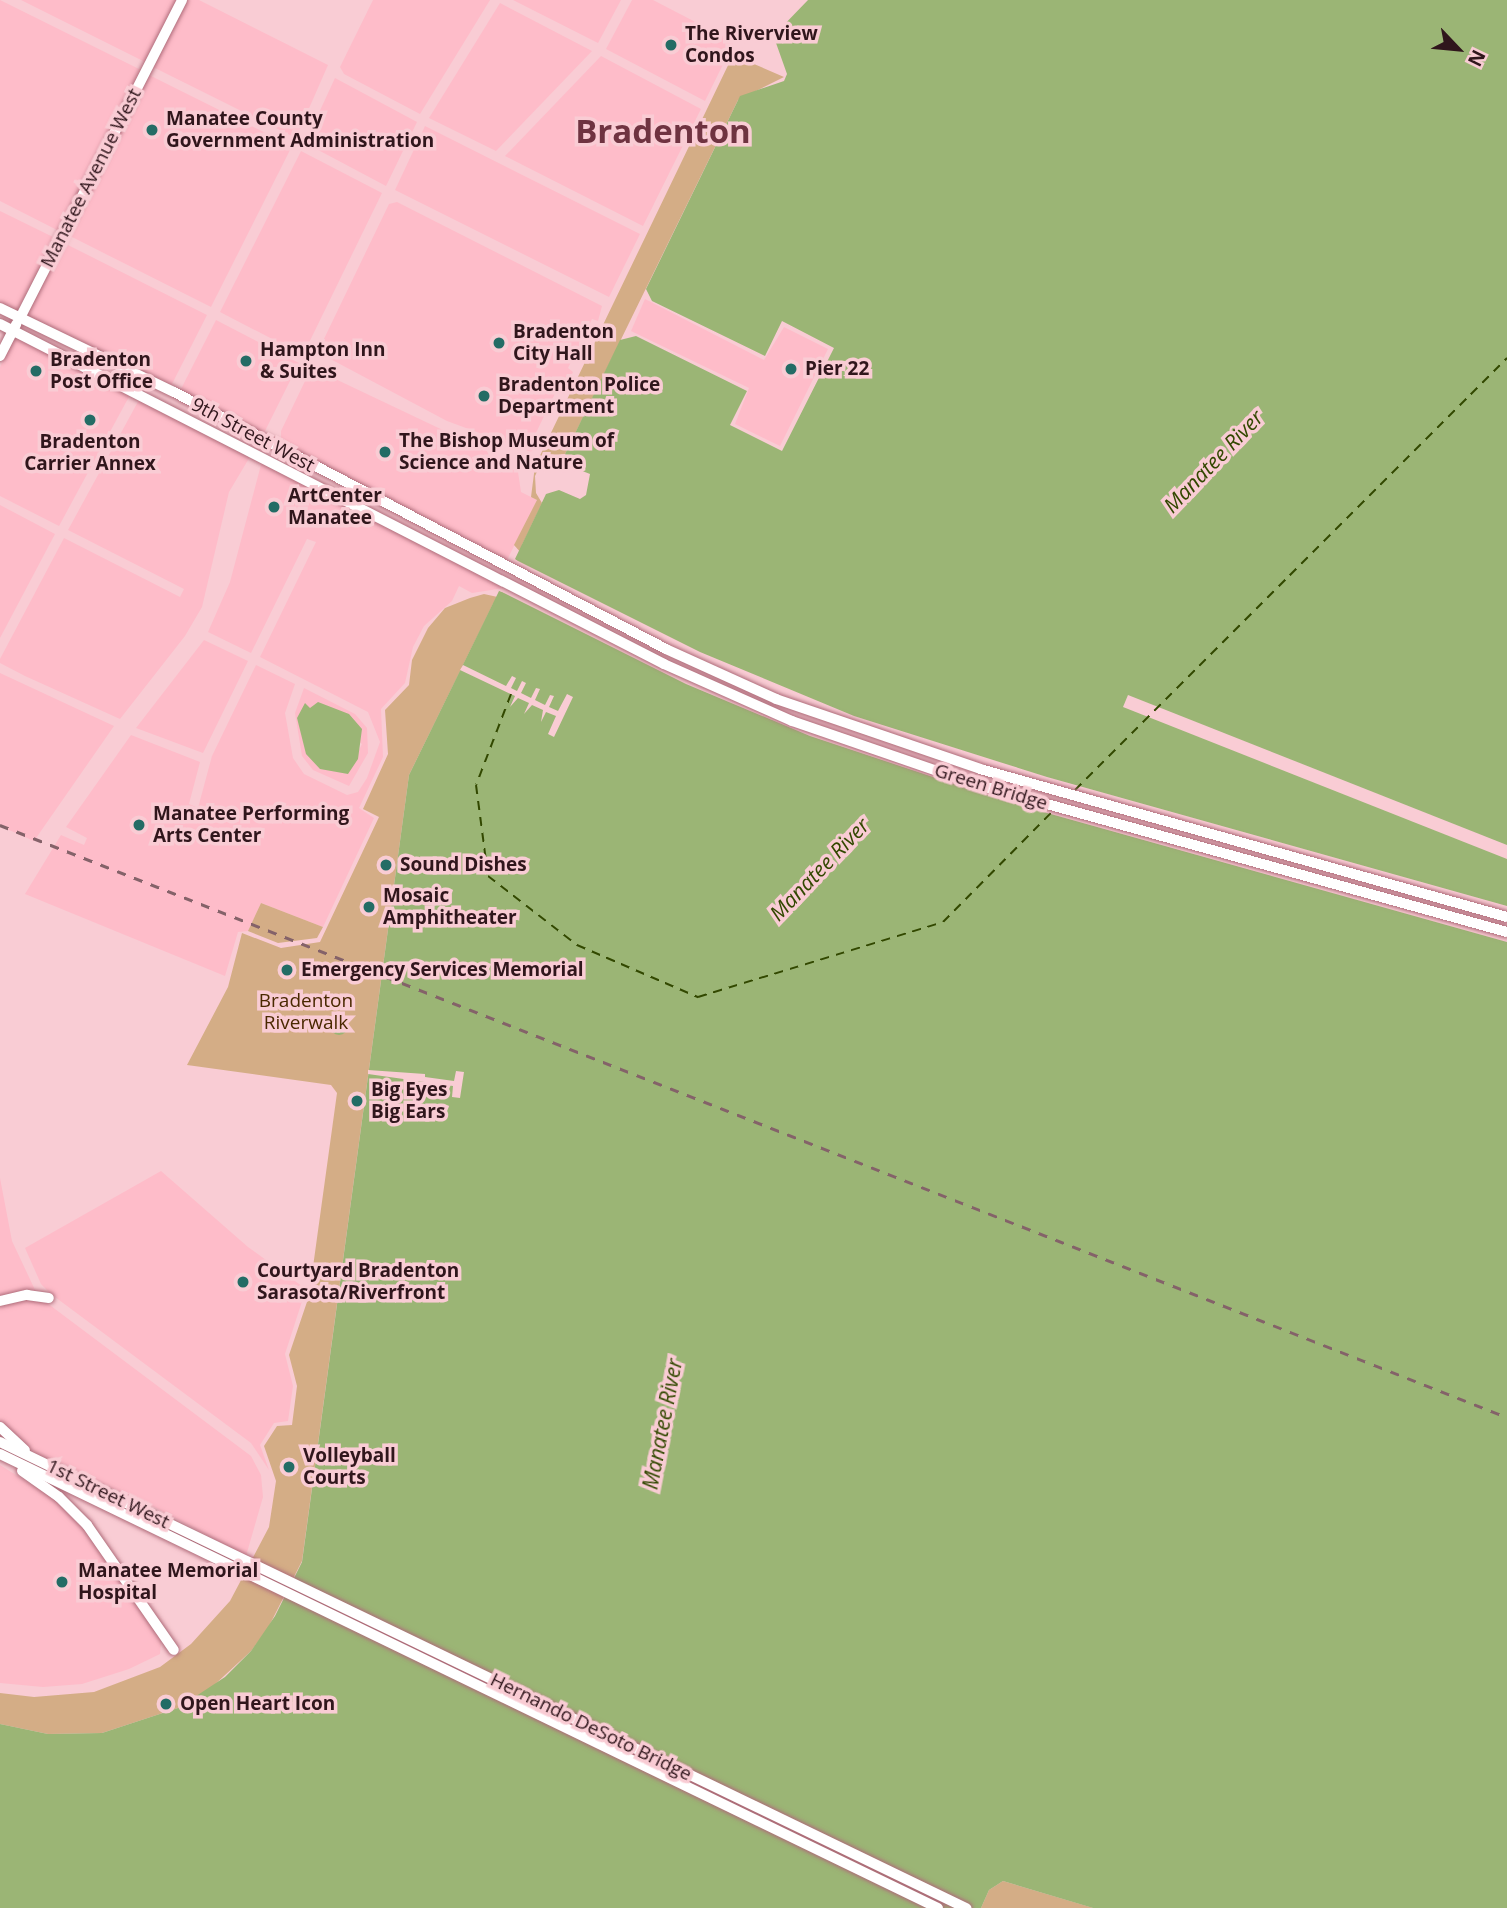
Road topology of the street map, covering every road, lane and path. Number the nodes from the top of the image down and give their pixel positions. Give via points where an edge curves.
1 (182, 0) edge
2 (0, 308) edge
3 (20, 317) junction
4 (0, 324) edge
5 (13, 330) junction
6 (90, 353) junction
7 (0, 356) edge
8 (83, 365) junction
9 (122, 383) junction
10 (174, 392) junction
11 (346, 485) junction
12 (339, 498) junction
13 (504, 567) joint
14 (497, 580) joint
15 (1507, 917) edge
16 (1507, 933) edge
17 (49, 1298) dead end
18 (0, 1301) edge
19 (0, 1427) edge
20 (0, 1442) edge
21 (0, 1455) edge
22 (35, 1458) junction
23 (213, 1551) junction
24 (173, 1650) dead end
25 (938, 1908) edge
26 (966, 1908) edge

1 - 3 main road, Manatee Avenue West
2 - 3 main road, 9th Street West
3 - 5 main road, Manatee Avenue West
3 - 6 main road, 9th Street West
4 - 5 main road, 9th Street West
5 - 7 main road, Manatee Avenue West
5 - 8 main road, 9th Street West
6 - 8 main road
6 - 10 main road, 9th Street West
8 - 9 main road, 9th Street West
9 - 10 main road via 132,382 163,396
9 - 12 main road, 9th Street West
10 - 11 main road, 9th Street West
11 - 12 main road
11 - 13 main road, 9th Street West
12 - 14 main road, 9th Street West
13 - 15 main road, Green Bridge via 706,668 906,746
14 - 16 main road, Green Bridge via 792,722 975,784
17 - 18 main road via 27,1295
19 - 22 main road
20 - 22 main road, 1st Street West
21 - 23 main road
21 - 24 main road via 78,1515
22 - 23 main road, 1st Street West
23 - 25 main road, Hernando DeSoto Bridge
23 - 26 main road, Hernando DeSoto Bridge

